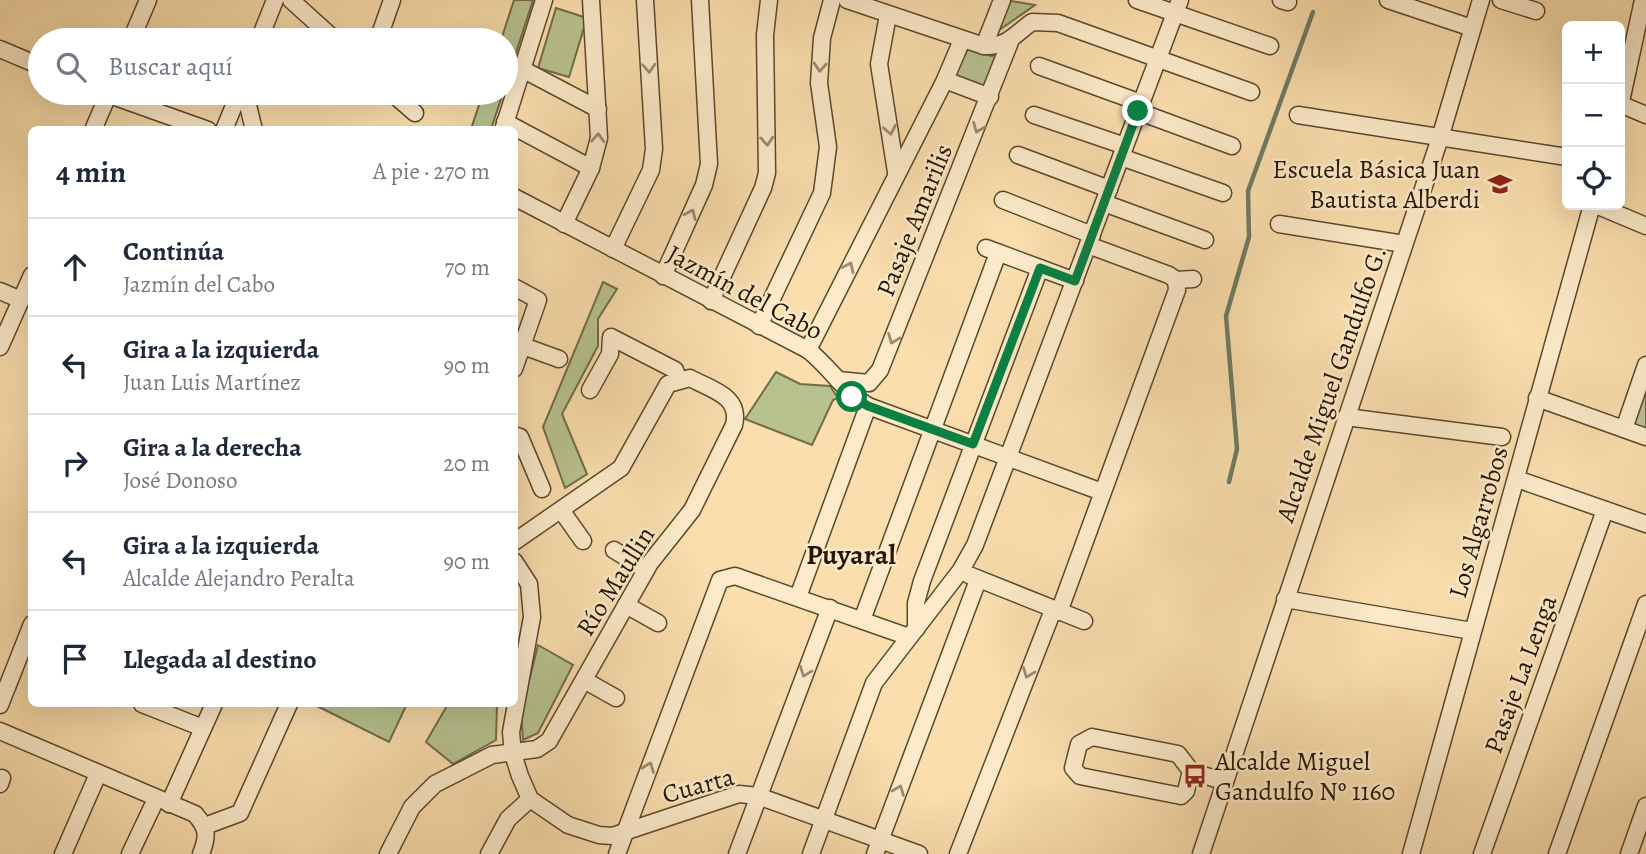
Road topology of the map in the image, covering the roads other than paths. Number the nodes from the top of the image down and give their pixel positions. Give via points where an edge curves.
1 (148, 0) edge
2 (275, 0) edge
3 (291, 0) edge
4 (392, 0) edge
5 (544, 0) edge
6 (591, 0) edge
7 (645, 0) edge
8 (700, 0) edge
9 (769, 0) edge
10 (832, 0) edge
11 (847, 0) edge
12 (1002, 0) edge
13 (1137, 0) edge
14 (1388, 0) edge
15 (1481, 0) edge
16 (1501, 0) edge
17 (1643, 0) edge
18 (1177, 7) edge
19 (1536, 10) dead end
20 (888, 15) junction
21 (136, 28) edge
22 (264, 28) edge
23 (322, 28) edge
24 (382, 28) edge
25 (1472, 28) junction
26 (962, 40) junction
27 (1010, 42) junction
28 (984, 46) junction
29 (1270, 46) dead end
30 (0, 49) edge
31 (1157, 60) junction
32 (28, 61) edge
33 (1039, 66) dead end
34 (522, 69) junction
35 (945, 80) junction
36 (518, 82) edge
37 (1625, 84) edge
38 (1251, 92) dead end
39 (990, 97) junction
40 (102, 105) edge
41 (140, 105) edge
42 (234, 105) edge
43 (248, 105) edge
44 (406, 105) edge
45 (511, 105) edge
46 (1139, 107) junction
47 (1625, 107) edge
48 (598, 109) junction
49 (415, 113) dead end
50 (1034, 114) dead end
51 (1298, 115) dead end
52 (1646, 115) edge
53 (95, 126) edge
54 (197, 126) edge
55 (225, 126) edge
56 (253, 126) edge
57 (504, 126) edge
58 (518, 133) edge
59 (1440, 138) junction
60 (1232, 146) dead end
61 (1123, 152) junction
62 (1018, 155) dead end
63 (1562, 156) edge
64 (591, 168) junction
65 (895, 172) junction
66 (1223, 193) dead end
67 (1106, 196) junction
68 (518, 199) edge
69 (1003, 200) dead end
70 (1593, 210) edge
71 (1606, 210) edge
72 (564, 224) junction
73 (1279, 224) dead end
74 (1646, 226) edge
75 (1090, 240) junction
76 (1205, 240) dead end
77 (1404, 244) junction
78 (613, 249) junction
79 (1040, 268) junction
80 (663, 276) junction
81 (1193, 279) dead end
82 (1075, 281) junction
83 (1176, 281) junction
84 (28, 284) edge
85 (518, 289) edge
86 (0, 291) edge
87 (21, 300) junction
88 (710, 301) junction
89 (759, 326) junction
90 (526, 339) junction
91 (0, 347) edge
92 (808, 350) junction
93 (518, 359) edge
94 (559, 359) dead end
95 (1646, 365) edge
96 (678, 378) junction
97 (838, 380) junction
98 (590, 390) dead end
99 (1537, 398) junction
100 (868, 406) junction
101 (1346, 417) junction
102 (1624, 429) junction
103 (932, 430) junction
104 (518, 436) edge
105 (1502, 437) dead end
106 (1646, 437) edge
107 (973, 444) junction
108 (1009, 458) junction
109 (1517, 479) junction
110 (541, 489) dead end
111 (1102, 492) junction
112 (561, 510) junction
113 (1605, 510) junction
114 (1646, 524) edge
115 (518, 539) edge
116 (583, 541) dead end
117 (614, 550) dead end
118 (518, 567) edge
119 (646, 570) junction
120 (961, 570) junction
121 (978, 580) junction
122 (798, 597) junction
123 (1285, 599) junction
124 (1646, 604) edge
125 (626, 605) junction
126 (830, 608) junction
127 (1056, 611) junction
128 (862, 620) junction
129 (1084, 621) dead end
130 (657, 623) dead end
131 (1472, 631) junction
132 (913, 633) junction
133 (28, 634) edge
134 (584, 680) junction
135 (518, 694) edge
136 (616, 698) dead end
137 (0, 705) edge
138 (150, 707) edge
139 (213, 707) edge
140 (288, 707) edge
141 (516, 707) edge
142 (203, 728) junction
143 (0, 731) edge
144 (513, 754) junction
145 (1191, 771) junction
146 (98, 774) junction
147 (1225, 782) junction
148 (758, 796) junction
149 (530, 799) junction
150 (162, 801) junction
151 (1646, 806) edge
152 (824, 820) junction
153 (205, 826) junction
154 (624, 834) junction
155 (878, 847) edge
156 (63, 854) edge
157 (130, 854) edge
158 (201, 854) edge
159 (388, 854) edge
160 (489, 854) edge
161 (617, 854) edge
162 (737, 854) edge
163 (811, 854) edge
164 (919, 854) edge
165 (958, 854) edge
166 (1200, 854) edge
167 (1411, 854) edge
168 (1482, 854) edge
169 (1557, 854) edge
170 (1629, 854) edge

1 - 21 street
2 - 22 street
3 - 23 street
4 - 24 street
5 - 34 street
6 - 48 street
7 -> 78 street via 654,149 651,170
80 -> 8 street via 704,186 709,164
9 -> 88 street via 764,76 767,173
10 -> 89 street via 822,38 819,83 828,147 822,193
11 - 20 street
12 - 28 street
13 - 18 street
14 - 25 street
15 - 25 street, Alcalde Miguel Gandulfo G.
16 - 19 street
17 - 37 street
18 - 29 street
18 - 31 street
20 - 26 street
20 -> 65 street via 879,64
25 - 59 street, Alcalde Miguel Gandulfo G.
26 - 28 street
26 - 35 street
27 - 28 street
27 - 31 street via 1032,22 1045,21
27 - 39 street, Pasaje Amarilis
30 - 32 street
31 - 38 street
31 - 46 street
33 - 46 street
34 - 36 street
34 - 48 street
35 - 39 street
35 - 65 street
39 -> 97 street, Pasaje Amarilis via 876,379 859,384
40 - 53 street
41 - 54 street
42 - 55 street
43 - 56 street
44 - 49 street
45 - 57 street
46 - 60 street
46 - 61 street
47 - 52 street
64 -> 48 street via 599,138
50 - 61 street
51 - 59 street
58 - 64 street
59 - 63 street
59 - 77 street, Alcalde Miguel Gandulfo G.
61 - 66 street
61 - 67 street
62 - 67 street
64 - 72 street
92 -> 65 street
67 - 75 street
67 - 76 street
68 - 72 street, Jazmín del Cabo
69 - 75 street
70 - 99 street, Los Algarrobos
71 - 74 street
72 - 78 street, Jazmín del Cabo
73 - 77 street
75 - 82 street
75 - 83 street
77 - 101 street, Alcalde Miguel Gandulfo G.
78 - 80 street, Jazmín del Cabo
79 - 82 street
79 - 103 street via 992,251
79 - 107 street
80 - 88 street, Jazmín del Cabo
81 - 83 street
82 - 108 street
83 - 111 street via 1177,290
84 - 87 street
85 - 90 street via 538,300
86 - 87 street
87 - 91 street
88 - 89 street, Jazmín del Cabo
89 - 92 street, Jazmín del Cabo
90 - 93 street
90 - 94 street
92 - 97 street, Jazmín del Cabo
95 - 102 street
96 - 98 street via 675,370 611,337 610,354
96 - 112 street via 659,395 621,468
96 - 119 street, Río Maullin via 690,378 733,400 737,412 692,510
97 - 100 street, Jazmín del Cabo via 852,397
99 - 102 street
99 - 109 street, Los Algarrobos
100 - 103 street, Jazmín del Cabo
100 - 122 street
101 - 105 street
101 - 123 street, Alcalde Miguel Gandulfo G.
102 - 106 street
103 - 107 street, Jazmín del Cabo
103 - 128 street
104 - 110 street
107 - 108 street, Jazmín del Cabo
107 - 132 street via 922,582
108 - 111 street, Jazmín del Cabo
108 - 120 street
109 - 113 street
109 - 131 street, Los Algarrobos
111 - 127 street
112 - 115 street
112 - 116 street
113 - 114 street
113 - 168 street, Pasaje La Lenga
117 - 119 street
118 - 135 street via 529,584 532,617
119 - 125 street, Río Maullin
120 - 121 street
120 - 132 street
121 - 127 street
155 -> 121 street
122 - 126 street
154 -> 122 street via 720,580 727,576
123 - 131 street
123 - 147 street, Alcalde Miguel Gandulfo G.
124 - 169 street
125 - 130 street
125 - 134 street, Río Maullin
126 - 128 street
126 -> 148 street
127 - 129 street
127 -> 165 street
128 - 132 street
131 - 167 street, Los Algarrobos
132 - 152 street via 874,683
133 - 137 street
134 - 136 street
134 - 144 street, Río Maullin via 549,741
138 - 142 street
139 - 142 street
140 - 153 street via 240,813
141 - 144 street
142 - 150 street
143 - 146 street
144 - 149 street
144 - 159 street, Río Maullin via 492,755 435,784 412,807
145 - 145 street via 1178,754 1092,737 1079,744 1073,768 1080,776 1181,796
145 - 147 street
146 - 150 street
146 - 156 street
147 - 166 street, Alcalde Miguel Gandulfo G.
148 - 152 street, Cuarta
148 - 154 street, Cuarta via 727,797
148 - 162 street
149 - 154 street, Cuarta via 568,825 598,835
149 - 160 street via 508,819
150 - 153 street via 195,814
150 - 157 street
151 - 170 street
152 - 155 street, Cuarta
152 - 163 street
153 - 158 street via 208,838
154 - 161 street
155 - 164 street, Cuarta

